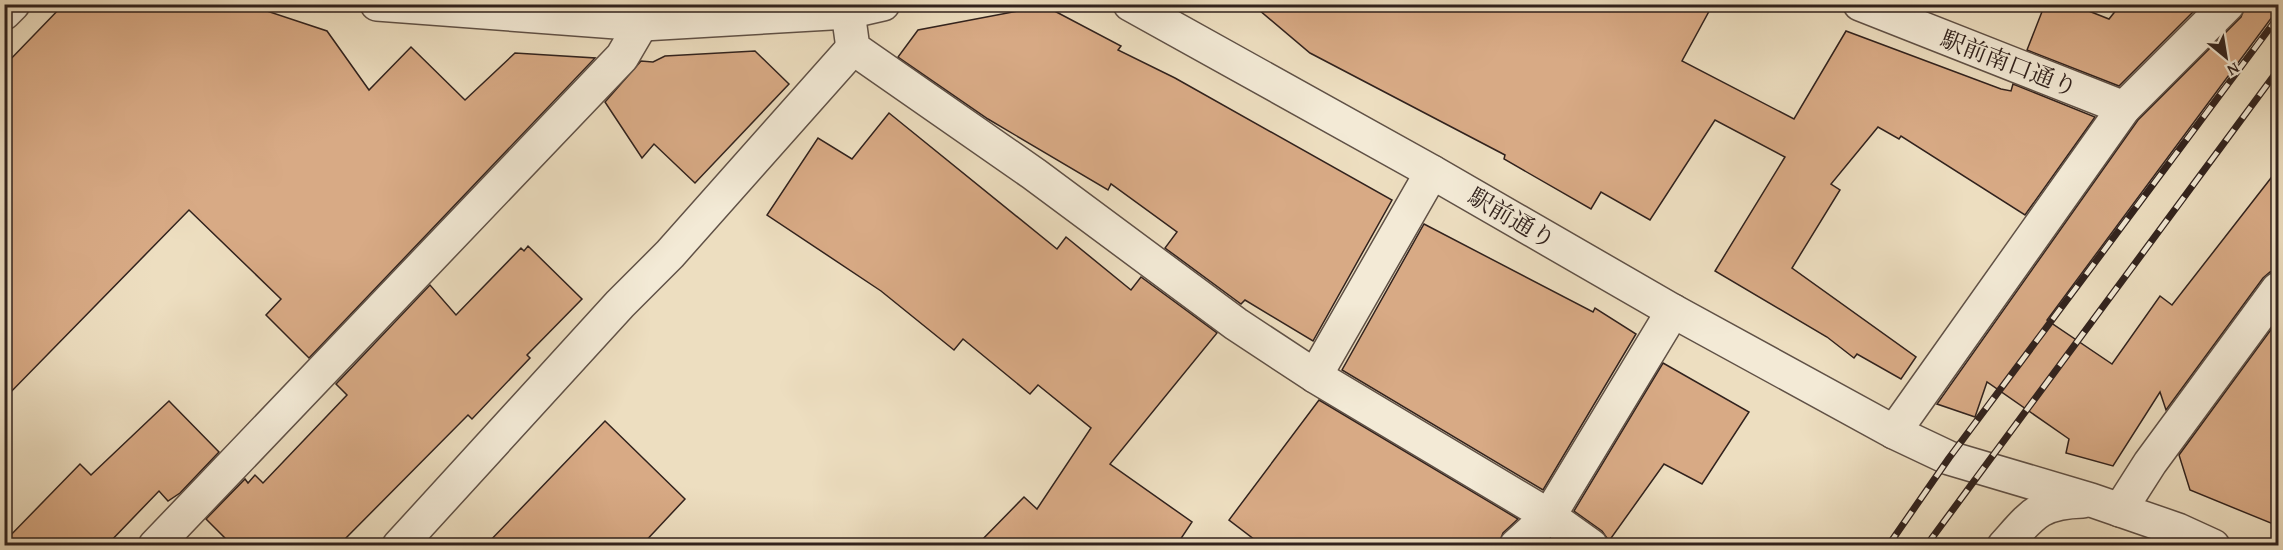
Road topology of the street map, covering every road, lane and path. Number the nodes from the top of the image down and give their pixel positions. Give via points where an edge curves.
1 (13, 4) edge
2 (377, 4) edge
3 (883, 4) edge
4 (1130, 4) edge
5 (1860, 4) edge
6 (2228, 4) edge
7 (471, 8) edge
8 (848, 12) junction
9 (4, 13) edge
10 (648, 14) edge
11 (853, 48) junction
12 (2124, 108) junction
13 (1432, 172) junction
14 (2278, 289) edge
15 (1673, 311) junction
16 (1315, 376) junction
17 (1894, 432) junction
18 (2105, 505) junction
19 (1549, 516) junction
20 (155, 546) edge
21 (399, 546) edge
22 (1516, 546) edge
23 (1591, 546) edge
24 (2004, 546) edge
25 (2213, 546) edge

1 - 9 street
2 - 7 street
3 - 8 street
4 - 13 street, 駅前通り
5 - 12 street, 駅前南口通り
6 - 12 street
7 - 10 street
8 - 10 street
8 - 11 street
10 - 20 street via 622,57
11 - 16 street via 1034,174 1236,324
11 - 21 street via 670,254
12 - 17 street
13 - 15 street, 駅前通り
13 - 16 street
14 - 18 street via 2150,463
15 - 17 street, 駅前通り
15 - 19 street
16 - 19 street
17 - 18 street, 駅前通り via 1949,459
18 - 24 street via 2062,501 2043,507
18 - 25 street
19 - 22 street
19 - 23 street

